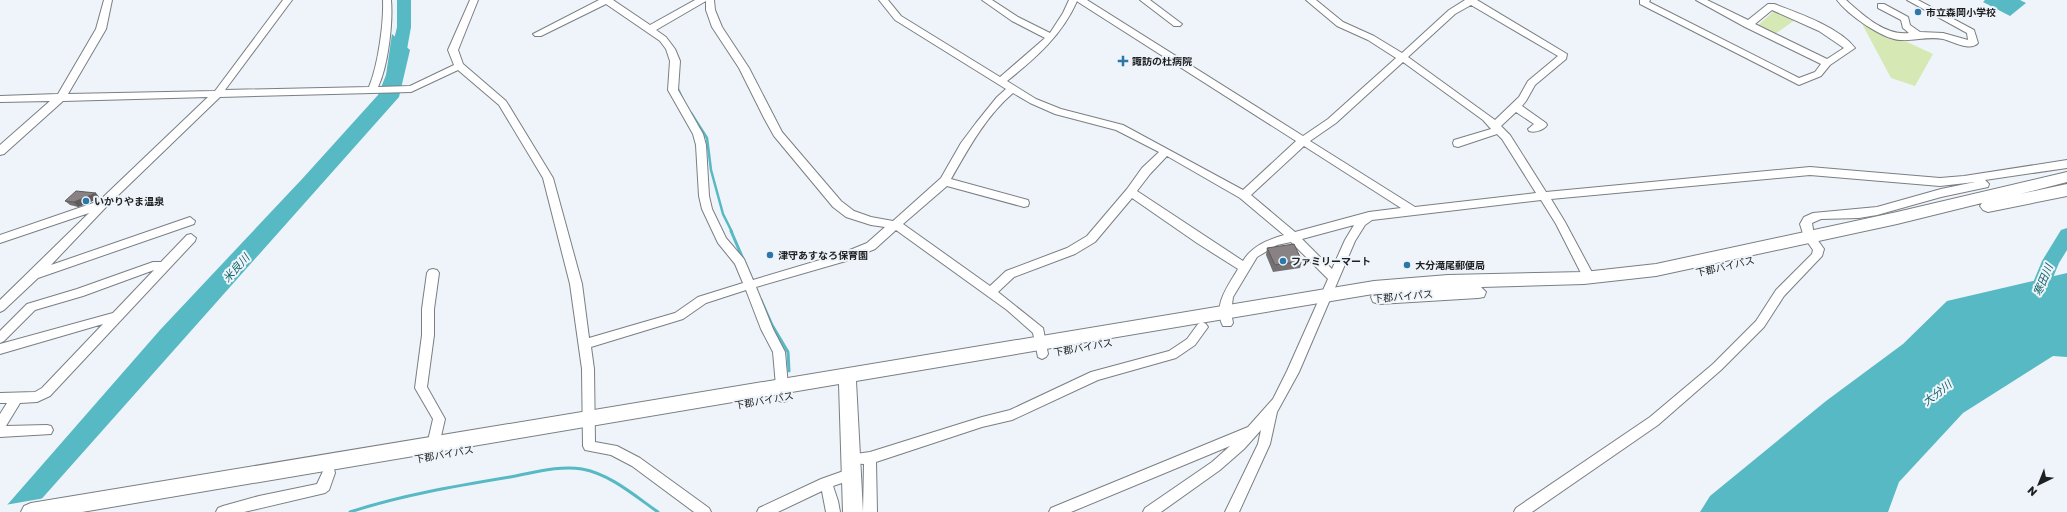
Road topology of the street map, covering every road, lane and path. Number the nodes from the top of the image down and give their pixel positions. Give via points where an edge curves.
1 (108, 0) edge
2 (288, 0) edge
3 (386, 0) edge
4 (474, 0) edge
5 (607, 0) edge
6 (702, 0) edge
7 (710, 0) edge
8 (883, 0) edge
9 (986, 0) edge
10 (1073, 0) edge
11 (1081, 0) edge
12 (1144, 0) edge
13 (1310, 0) edge
14 (1471, 0) edge
15 (1646, 0) edge
16 (1700, 0) edge
17 (1841, 0) edge
18 (1911, 0) edge
19 (1881, 6) dead end
20 (1177, 24) dead end
21 (1748, 25) junction
22 (650, 29) junction
23 (538, 34) dead end
24 (1918, 35) junction
25 (1051, 37) junction
26 (1402, 58) junction
27 (1828, 63) junction
28 (459, 66) junction
29 (1001, 81) junction
30 (1013, 88) junction
31 (372, 90) junction
32 (218, 93) junction
33 (61, 98) junction
34 (0, 99) edge
35 (1516, 108) junction
36 (1541, 125) dead end
37 (1497, 128) junction
38 (1303, 141) junction
39 (1458, 143) dead end
40 (0, 151) edge
41 (1166, 151) junction
42 (2066, 168) edge
43 (945, 181) junction
44 (2037, 190) junction
45 (2067, 190) edge
46 (1131, 192) junction
47 (1244, 196) junction
48 (1542, 196) junction
49 (1024, 203) dead end
50 (103, 204) junction
51 (1413, 211) junction
52 (1364, 218) junction
53 (190, 221) dead end
54 (896, 225) junction
55 (1293, 237) junction
56 (191, 238) dead end
57 (0, 239) edge
58 (1813, 241) junction
59 (164, 266) junction
60 (1244, 267) junction
61 (433, 273) dead end
62 (34, 275) junction
63 (1334, 278) junction
64 (1589, 278) junction
65 (754, 284) junction
66 (990, 292) junction
67 (1323, 301) junction
68 (0, 307) edge
69 (116, 317) junction
70 (1226, 317) junction
71 (1202, 327) junction
72 (0, 338) edge
73 (585, 344) junction
74 (1042, 348) junction
75 (0, 349) edge
76 (847, 381) junction
77 (783, 392) junction
78 (17, 397) junction
79 (0, 398) edge
80 (1272, 409) junction
81 (589, 424) junction
82 (0, 425) edge
83 (47, 430) dead end
84 (1254, 430) junction
85 (0, 432) edge
86 (433, 445) junction
87 (870, 458) junction
88 (852, 466) junction
89 (329, 473) junction
90 (826, 483) junction
91 (37, 511) edge
92 (98, 512) edge
93 (223, 512) edge
94 (704, 512) edge
95 (764, 512) edge
96 (833, 512) edge
97 (853, 512) edge
98 (870, 512) edge
99 (1056, 512) edge
100 (1150, 512) edge
101 (1232, 512) edge
102 (1521, 512) edge

1 - 33 street via 101,29
2 - 32 street
3 - 31 street via 388,15 378,77
4 - 28 street via 453,50
5 - 22 street
5 - 23 street
6 - 22 street
7 - 54 street via 716,23 744,67 765,113 778,134 837,204 850,214
8 - 29 street via 898,18
9 - 25 street via 1015,19
10 - 25 street via 1060,27
11 - 38 street
12 - 20 street
13 - 26 street via 1340,24 1371,38
14 - 26 street via 1434,27
14 - 35 street via 1562,54 1563,57 1531,83
15 - 27 street via 1643,2 1799,82 1818,74
16 - 21 street
17 - 24 street via 1862,19 1882,30 1900,37
18 - 24 street via 1971,32 1973,43 1942,36
19 - 24 street via 1905,20 1906,26
21 - 27 street
21 - 27 street via 1772,6 1808,22 1838,38 1850,48
22 - 65 street via 663,39 675,61 673,90 698,134 707,209 722,240
25 - 29 street
26 - 37 street
26 - 38 street via 1332,121
28 - 31 street via 411,89
28 - 73 street via 503,103 548,178 576,284
29 - 30 street
30 - 41 street via 1033,101 1058,112 1119,127
30 - 43 street via 1000,99 976,130
31 - 32 street
32 - 33 street
32 - 50 street
33 - 34 street
33 - 40 street
35 - 36 street
35 - 37 street
37 - 39 street
37 - 48 street via 1516,152
38 - 47 street
38 - 51 street
41 - 46 street via 1146,171
41 - 47 street
42 - 44 street
42 - 48 street via 1954,181 1918,181 1810,171
42 - 58 street via 1942,193 1865,213 1814,217 1805,224
43 - 49 street via 962,188 1006,196
43 - 54 street
44 - 45 street, 下郡バイパス
44 - 58 street, 下郡バイパス via 1965,211
46 - 60 street via 1216,252
46 - 66 street via 1091,239 1071,251 1010,274
47 - 55 street
48 - 51 street
48 - 64 street via 1560,222
50 - 57 street
50 - 62 street
51 - 52 street
52 - 55 street
52 - 63 street via 1350,240
53 - 62 street
54 - 65 street via 871,246 858,252
54 - 66 street
55 - 60 street via 1263,247 1253,254
55 - 63 street
56 - 59 street
58 - 64 street via 1656,270
58 - 67 street, 下郡バイパス via 1689,274 1629,284 1578,289 1386,296
58 - 102 street via 1819,252 1812,263 1780,293 1760,324 1717,367 1654,421
59 - 69 street
59 - 72 street via 152,266 79,293 31,307
60 - 70 street via 1227,297
61 - 86 street via 421,388 439,419
62 - 68 street
63 - 67 street
64 - 67 street via 1418,283 1374,287
65 - 73 street via 702,300 679,316
65 - 77 street via 767,329 779,352
66 - 74 street via 1039,330
67 - 70 street, 下郡バイパス
67 - 80 street via 1293,372
69 - 75 street
69 - 78 street via 46,392 38,397
70 - 71 street, 下郡バイパス
70 - 74 street
71 - 74 street, 下郡バイパス
71 - 87 street via 1191,342 1172,355 1095,376 1012,415
73 - 81 street via 590,394
74 - 76 street, 下郡バイパス
76 - 77 street, 下郡バイパス
76 - 88 street
77 - 81 street, 下郡バイパス
78 - 79 street
78 - 82 street
80 - 84 street
80 - 101 street via 1264,444
81 - 86 street
81 - 89 street, 下郡バイパス
81 - 94 street via 589,446 613,450 636,462
83 - 85 street
84 - 99 street
84 - 100 street via 1216,466
86 - 91 street
87 - 88 street
87 - 98 street
88 - 90 street
88 - 97 street
89 - 92 street, 下郡バイパス
89 - 93 street via 324,486 320,489
90 - 95 street
90 - 96 street

